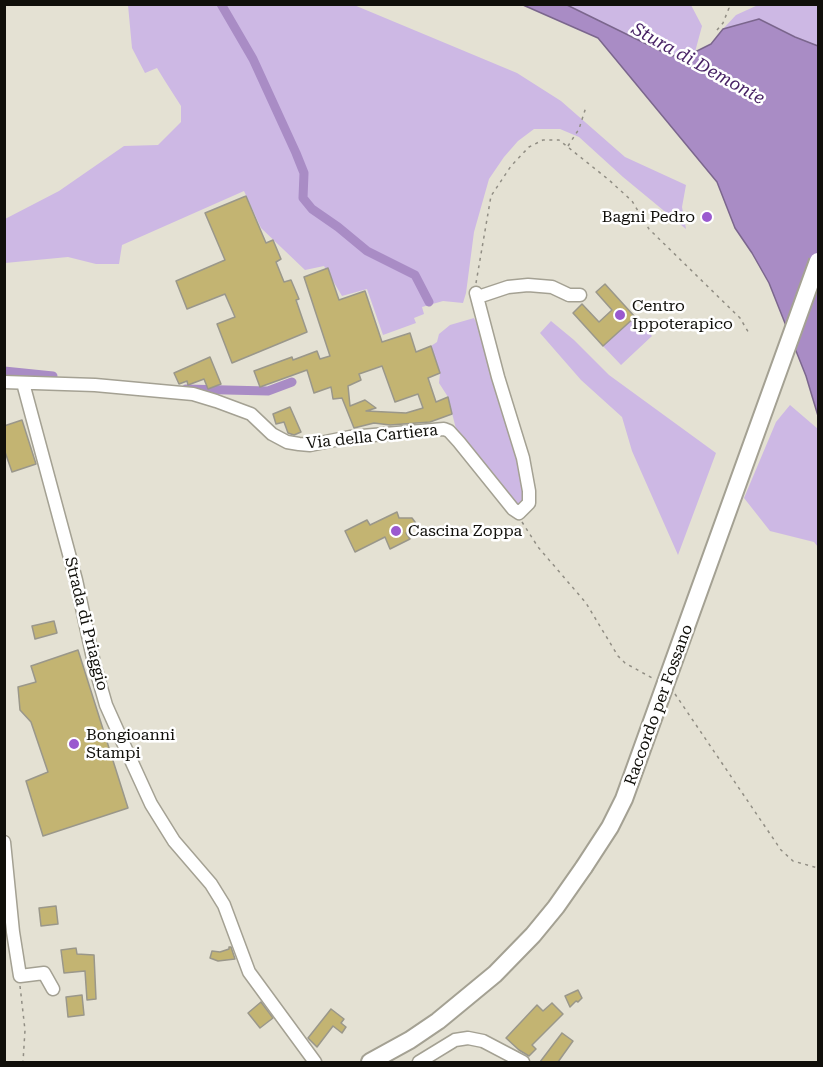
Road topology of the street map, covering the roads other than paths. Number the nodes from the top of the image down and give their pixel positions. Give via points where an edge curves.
1 (819, 261) edge
2 (580, 295) dead end
3 (4, 382) edge
4 (23, 383) junction
5 (4, 842) edge
6 (54, 989) dead end
7 (315, 1062) edge
8 (370, 1062) edge
9 (419, 1062) edge
10 (523, 1062) edge

1 - 8 highway, Raccordo per Fossano, bridge via 624,799 610,827 556,907 495,974 438,1021
2 - 4 street, Via della Cartiera via 528,285 477,295 523,458 529,502 519,513 444,429 299,444 272,434 251,414 193,394
3 - 4 street, Via della Cartiera
4 - 7 street, Strada di Priaggio via 94,663 118,734 151,804 174,841 224,905 249,972
5 - 6 street via 20,976 44,973
9 - 10 street via 455,1040 468,1038 483,1041

